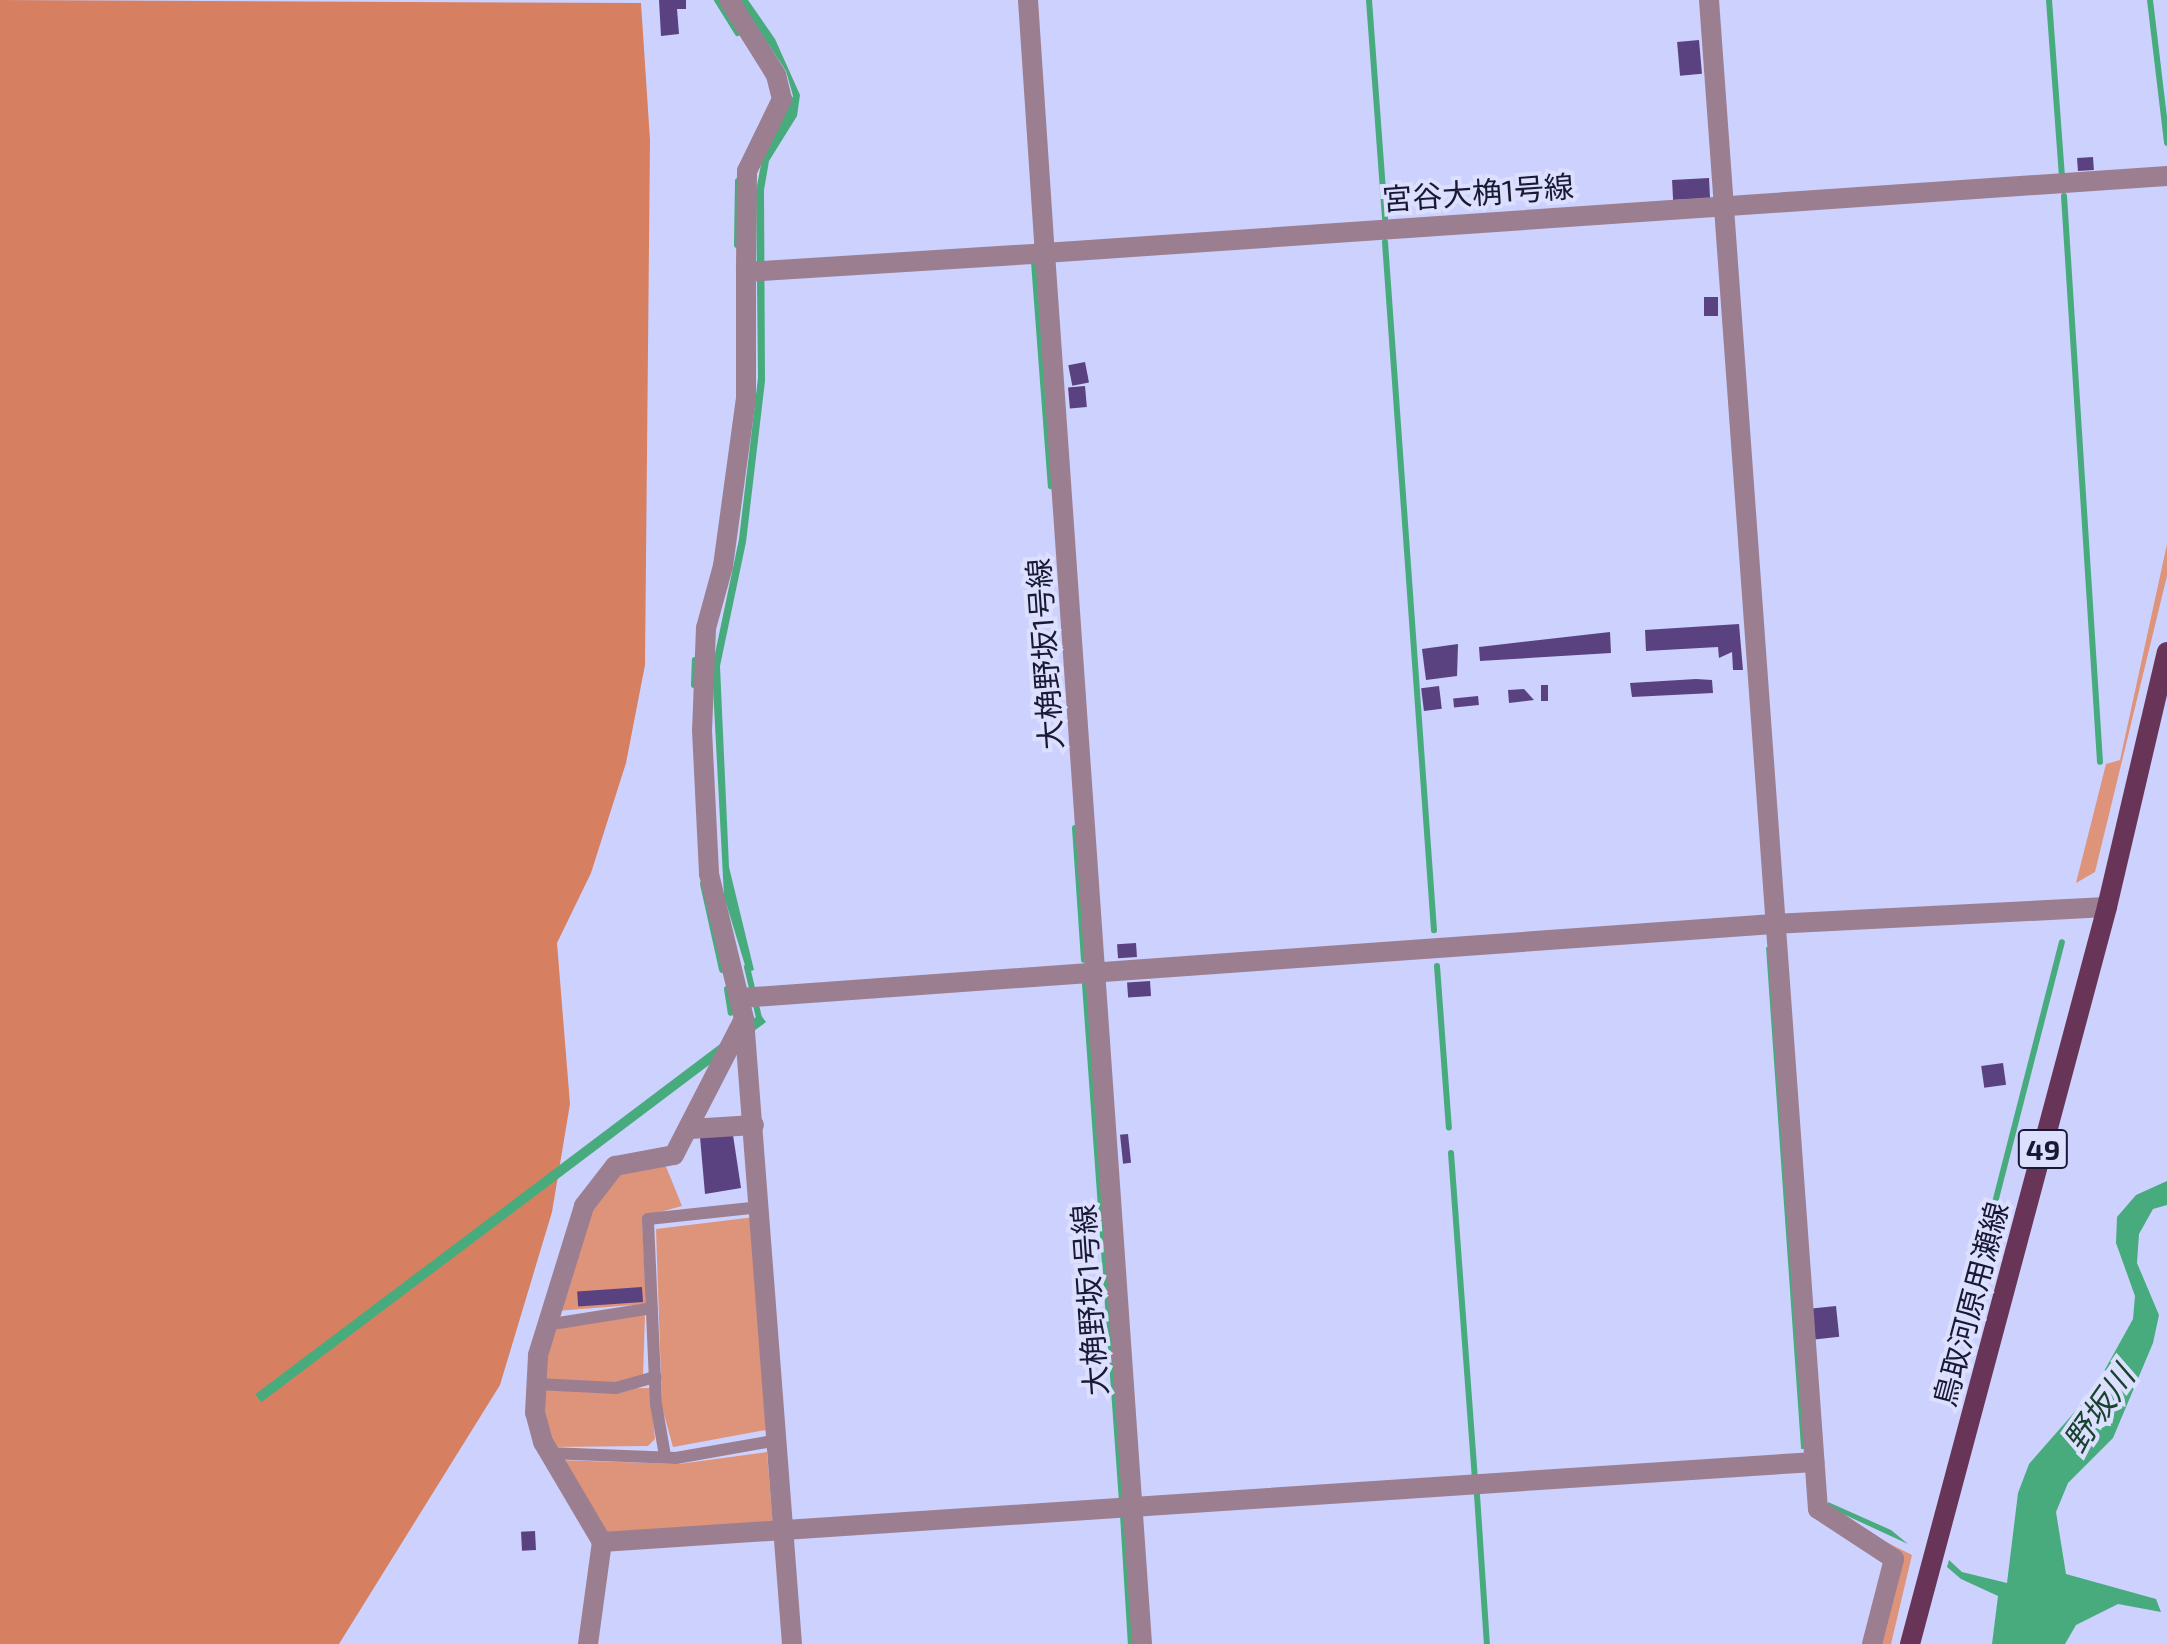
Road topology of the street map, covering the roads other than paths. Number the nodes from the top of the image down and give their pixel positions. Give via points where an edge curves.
1 (729, 0) edge
2 (1028, 0) edge
3 (1709, 0) edge
4 (2167, 176) edge
5 (1723, 205) junction
6 (1045, 253) junction
7 (746, 272) junction
8 (2167, 652) edge
9 (2107, 907) junction
10 (1773, 924) junction
11 (1096, 972) junction
12 (740, 998) junction
13 (744, 1019) junction
14 (754, 1125) junction
15 (690, 1129) junction
16 (760, 1207) junction
17 (652, 1308) junction
18 (546, 1325) junction
19 (655, 1377) junction
20 (537, 1384) junction
21 (778, 1440) junction
22 (548, 1453) junction
23 (665, 1456) junction
24 (1814, 1462) junction
25 (1134, 1509) junction
26 (784, 1530) junction
27 (602, 1542) junction
28 (588, 1644) edge
29 (792, 1644) edge
30 (1142, 1644) edge
31 (1872, 1644) edge
32 (1910, 1644) edge

1 - 7 street via 782,99 747,171
2 - 6 street
3 - 5 street
4 - 5 street, 宮谷大桷1号線
5 - 6 street, 宮谷大桷1号線
5 - 10 street
6 - 7 street
6 - 11 street, 大桷野坂1号線
7 - 12 street via 746,398 702,668 709,874
8 - 9 main road, 鳥取河原用瀬線 / 49
9 - 10 street
9 - 32 main road, 鳥取河原用瀬線 / 49
10 - 11 street
10 - 24 street
11 - 12 street
11 - 25 street, 大桷野坂1号線
12 - 13 street
13 - 14 street
13 - 15 street
14 - 15 street
14 - 16 street
15 - 18 street via 674,1155 629,1159 598,1184 571,1231
16 - 17 lane via 648,1219
16 - 21 street
17 - 18 lane
17 - 19 lane
18 - 20 street
19 - 20 lane via 616,1388
19 - 23 lane
20 - 22 street via 535,1413
21 - 23 lane
21 - 26 street
22 - 23 lane
22 - 27 street
24 - 25 street
24 - 31 street via 1818,1509 1894,1559
25 - 26 street
25 - 30 street, 大桷野坂1号線
26 - 27 street
26 - 29 street
27 - 28 street

